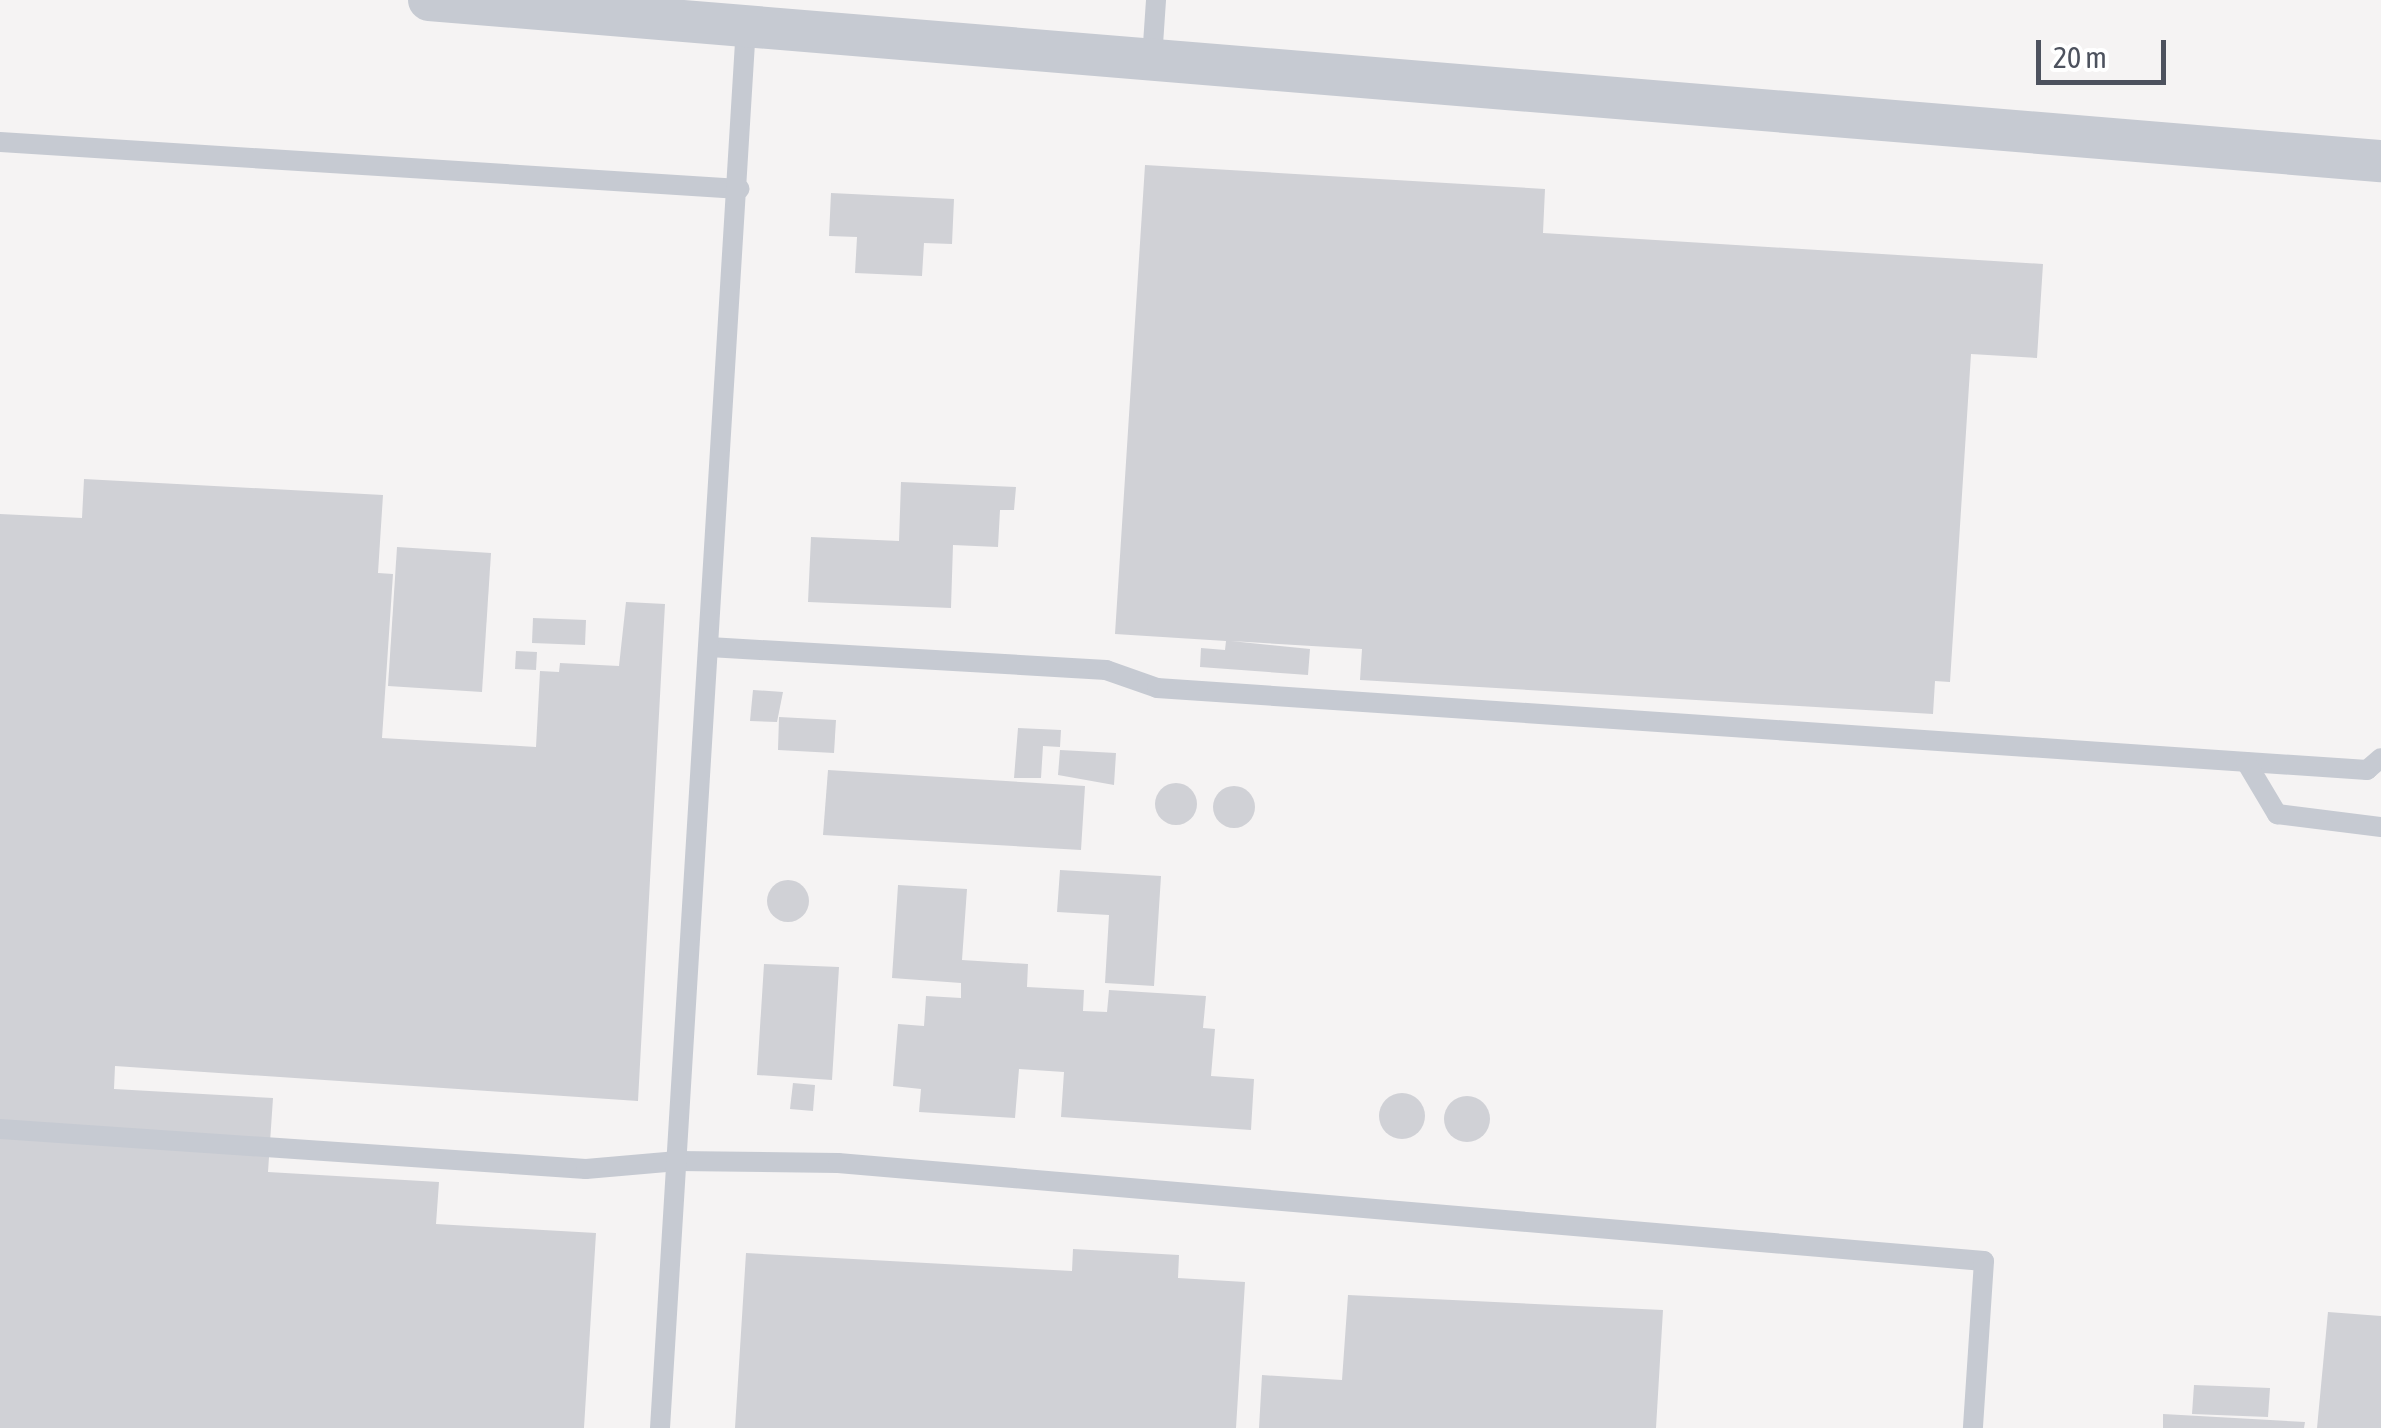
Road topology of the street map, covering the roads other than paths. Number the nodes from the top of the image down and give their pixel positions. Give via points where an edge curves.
1 (430, 0) edge
2 (1156, 0) edge
3 (602, 6) edge
4 (746, 24) junction
5 (1152, 59) junction
6 (0, 142) edge
7 (2381, 161) edge
8 (740, 189) junction
9 (709, 647) junction
10 (2381, 758) edge
11 (2246, 762) junction
12 (2381, 827) edge
13 (0, 1128) edge
14 (678, 1161) junction
15 (660, 1428) edge
16 (1974, 1428) edge

1 - 3 street
2 - 5 lane
3 - 4 street
4 - 5 street
4 - 8 lane
5 - 7 street
6 - 8 lane
8 - 9 lane
9 - 11 lane via 1106,670 1156,688
9 - 14 lane
10 - 11 lane via 2367,770
11 - 12 lane via 2278,814
13 - 14 lane via 586,1169
14 - 15 lane
14 - 16 lane via 838,1163 1984,1261

